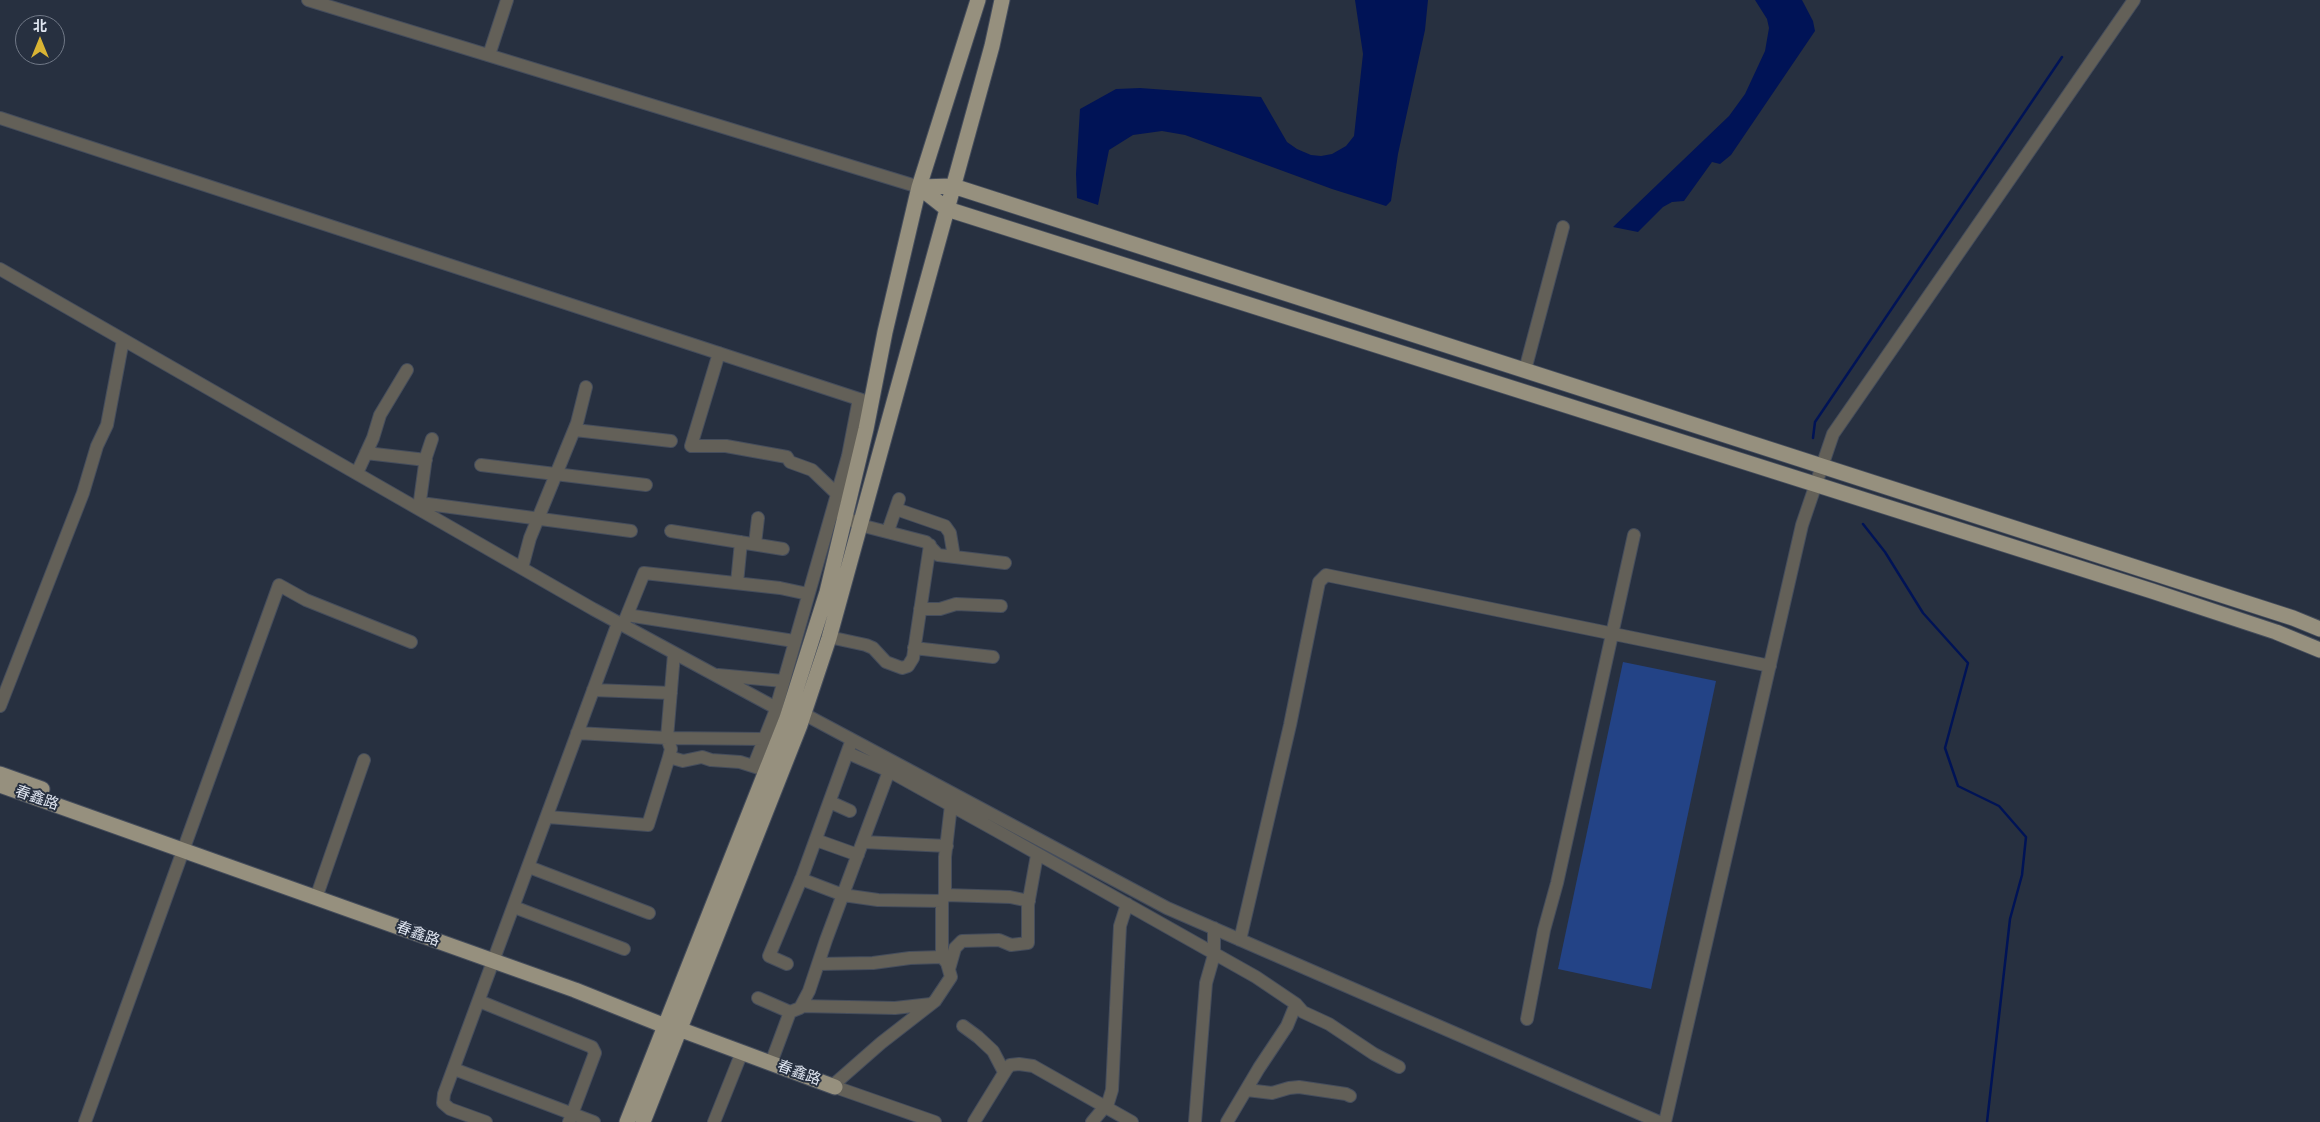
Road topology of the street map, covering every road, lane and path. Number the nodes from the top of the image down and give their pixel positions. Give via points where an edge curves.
1 (308, 0) edge
2 (507, 0) edge
3 (978, 0) edge
4 (1002, 0) edge
5 (2134, 0) edge
6 (489, 55) junction
7 (0, 118) edge
8 (953, 186) junction
9 (919, 187) junction
10 (947, 208) junction
11 (1563, 227) dead end
12 (0, 270) edge
13 (123, 340) junction
14 (720, 353) junction
15 (407, 370) dead end
16 (1525, 370) junction
17 (586, 387) dead end
18 (865, 401) junction
19 (574, 430) junction
20 (432, 439) dead end
21 (671, 441) dead end
22 (366, 453) junction
23 (426, 460) junction
24 (481, 465) dead end
25 (1822, 465) junction
26 (357, 473) junction
27 (556, 473) junction
28 (1816, 484) junction
29 (646, 485) dead end
30 (837, 494) junction
31 (419, 508) junction
32 (839, 514) junction
33 (758, 518) dead end
34 (538, 519) junction
35 (860, 525) junction
36 (671, 530) dead end
37 (631, 531) dead end
38 (888, 532) junction
39 (1634, 534) dead end
40 (742, 542) junction
41 (755, 544) junction
42 (930, 545) junction
43 (783, 549) dead end
44 (954, 556) junction
45 (1005, 563) dead end
46 (522, 568) junction
47 (736, 583) junction
48 (808, 594) junction
49 (1001, 606) dead end
50 (920, 609) junction
51 (623, 621) junction
52 (2320, 629) edge
53 (1613, 635) junction
54 (829, 637) junction
55 (794, 641) junction
56 (411, 642) dead end
57 (914, 648) junction
58 (2320, 650) edge
59 (674, 654) junction
60 (993, 658) dead end
61 (1770, 666) junction
62 (712, 674) junction
63 (783, 681) junction
64 (593, 690) junction
65 (671, 694) junction
66 (0, 706) edge
67 (776, 708) junction
68 (804, 714) junction
69 (577, 733) junction
70 (667, 738) junction
71 (764, 739) junction
72 (852, 740) junction
73 (848, 753) junction
74 (669, 758) junction
75 (364, 760) dead end
76 (760, 768) junction
77 (889, 771) junction
78 (0, 774) edge
79 (0, 786) edge
80 (830, 802) junction
81 (951, 806) junction
82 (850, 811) dead end
83 (548, 817) junction
84 (816, 840) junction
85 (863, 842) junction
86 (184, 845) junction
87 (947, 846) junction
88 (1037, 854) junction
89 (858, 855) junction
90 (529, 867) junction
91 (801, 879) junction
92 (317, 894) junction
93 (843, 895) junction
94 (944, 898) junction
95 (1029, 901) junction
96 (1127, 904) junction
97 (514, 906) junction
98 (650, 913) dead end
99 (1214, 928) junction
100 (1240, 940) junction
101 (624, 949) dead end
102 (1214, 954) junction
103 (495, 957) junction
104 (942, 958) junction
105 (787, 964) dead end
106 (818, 964) junction
107 (949, 969) junction
108 (758, 998) dead end
109 (479, 1001) junction
110 (931, 1004) junction
111 (1296, 1004) junction
112 (796, 1009) junction
113 (1527, 1018) dead end
114 (670, 1026) junction
115 (963, 1026) dead end
116 (742, 1052) junction
117 (771, 1063) junction
118 (1399, 1067) dead end
119 (454, 1069) junction
120 (1004, 1072) junction
121 (834, 1086) junction
122 (1247, 1090) junction
123 (1350, 1096) dead end
124 (1105, 1106) junction
125 (570, 1118) edge
126 (85, 1122) edge
127 (486, 1122) edge
128 (594, 1122) edge
129 (627, 1122) edge
130 (643, 1122) edge
131 (714, 1122) edge
132 (935, 1122) edge
133 (974, 1122) edge
134 (1092, 1122) edge
135 (1132, 1122) edge
136 (1195, 1122) edge
137 (1227, 1122) edge
138 (1659, 1122) edge
139 (1665, 1122) edge

1 - 6 street
2 - 6 street
3 - 9 main road
4 - 8 main road
5 - 25 street via 1833,434
6 - 9 street
7 - 14 street
8 - 9 main road
8 - 10 main road
8 - 16 main road
9 - 10 main road
9 - 18 main road via 885,332
10 - 28 main road
10 - 35 main road
11 - 16 street
12 - 13 street
13 - 26 street
13 - 66 street via 107,425
14 - 18 street
14 - 30 street via 691,446 726,446 787,457 790,462 812,470
15 - 22 street via 380,415
16 - 25 main road
17 - 19 street
18 - 30 street
18 - 32 main road
19 - 21 street
19 - 27 street
20 - 23 street
22 - 23 street
22 - 26 street
23 - 31 street
24 - 27 street
25 - 28 street
25 - 52 main road
26 - 31 street
27 - 29 street
27 - 34 street
28 - 58 main road via 2250,623
28 - 61 street via 1802,525
30 - 32 street
31 - 34 street via 428,504
31 - 46 street
32 - 35 street
32 - 48 street
32 - 76 main road via 827,592 787,718
33 - 41 street
34 - 37 street
34 - 46 street
35 - 38 street
35 - 54 main road
36 - 40 street
38 - 42 street
38 - 44 street via 898,504 945,526 950,533
39 - 53 street
40 - 41 street
40 - 47 street
41 - 43 street
42 - 44 street via 938,555
42 - 50 street
44 - 45 street
46 - 51 street via 602,614
47 - 48 street
47 - 51 street via 644,573
48 - 55 street
49 - 50 street via 956,604 940,610
50 - 57 street
51 - 55 street
51 - 59 street
51 - 64 street
53 - 61 street
53 - 100 street via 1326,575 1319,582
53 - 113 street via 1544,930
54 - 57 street via 866,645 886,662 902,668 910,664
54 - 68 main road
55 - 63 street
56 - 86 street via 306,600 279,585
57 - 60 street
59 - 62 street
59 - 65 street
61 - 139 street
62 - 63 street
62 - 67 street
63 - 67 street
64 - 65 street
64 - 69 street
65 - 70 street
67 - 71 street
68 - 72 street
68 - 114 main road
69 - 70 street
69 - 83 street
70 - 71 street
70 - 74 street via 671,749
71 - 76 street
72 - 73 street
72 - 99 street via 1167,908
73 - 77 street
73 - 80 street
74 - 76 street via 683,761 702,757
74 - 83 street via 648,825
75 - 92 street
76 - 114 main road
77 - 81 street
77 - 85 street
78 - 86 main road, 春鑫路
79 - 86 main road, 春鑫路
80 - 82 street
80 - 84 street
81 - 87 street
81 - 88 street
83 - 90 street
84 - 89 street
84 - 91 street
85 - 87 street
85 - 89 street
86 - 92 main road, 春鑫路
86 - 126 street
87 - 94 street
88 - 95 street
88 - 96 street
89 - 93 street
90 - 97 street
90 - 98 street
91 - 93 street
91 - 105 street via 769,956
92 - 103 main road, 春鑫路
93 - 94 street via 878,900
93 - 106 street
94 - 95 street via 1010,897
94 - 104 street
95 - 107 street via 1028,943 1011,945 999,940 962,941 955,948
96 - 102 street
96 - 124 street via 1120,926 1112,1090
97 - 101 street
97 - 103 street
99 - 100 street
99 - 102 street
100 - 138 street
102 - 111 street
102 - 136 street via 1206,983
103 - 109 street
103 - 114 main road, 春鑫路 via 646,1012
104 - 106 street
104 - 107 street
106 - 112 street
107 - 110 street via 951,977 945,989
108 - 112 street
109 - 119 street
109 - 125 street via 592,1047 595,1053
110 - 112 street via 895,1008
110 - 121 street
111 - 118 street via 1304,1012
111 - 122 street via 1287,1026
112 - 117 street
114 - 116 main road, 春鑫路
114 - 129 main road
114 - 130 main road
115 - 120 street via 993,1051
116 - 117 main road, 春鑫路
116 - 131 street
117 - 121 main road, 春鑫路
119 - 125 street
119 - 127 street via 443,1103 450,1109
120 - 124 street via 1010,1065 1033,1066
120 - 133 street
121 - 132 street
122 - 123 street via 1272,1094 1299,1087
122 - 137 street
124 - 134 street
124 - 135 street
125 - 128 street

